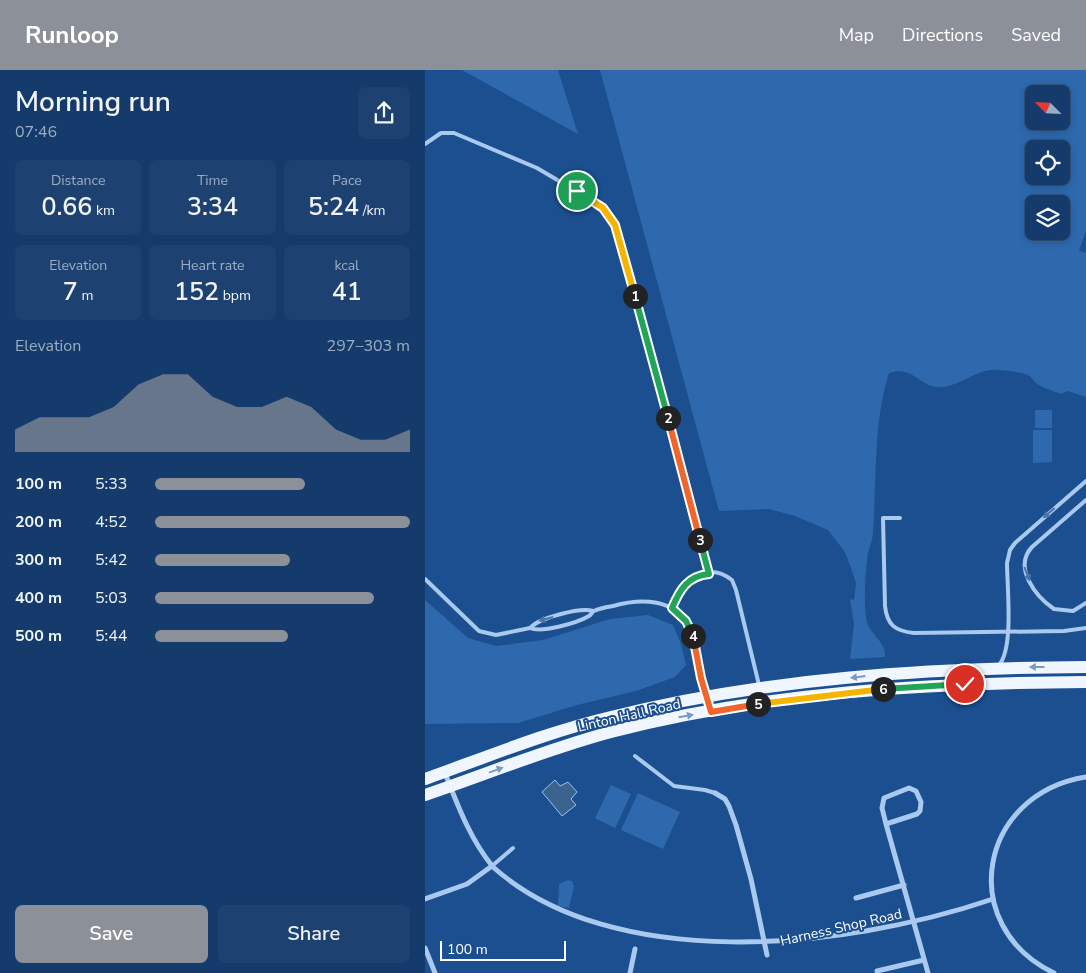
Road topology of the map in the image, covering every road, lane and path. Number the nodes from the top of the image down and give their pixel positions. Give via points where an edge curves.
1 (425, 144) edge
2 (1086, 481) edge
3 (1086, 500) edge
4 (900, 518) dead end
5 (709, 574) junction
6 (425, 579) edge
7 (1086, 603) edge
8 (672, 608) junction
9 (593, 611) junction
10 (530, 628) junction
11 (1086, 628) edge
12 (1007, 632) junction
13 (1086, 666) edge
14 (995, 667) junction
15 (1086, 682) edge
16 (760, 689) junction
17 (707, 697) junction
18 (711, 712) junction
19 (635, 756) dead end
20 (445, 772) junction
21 (1086, 777) edge
22 (425, 779) edge
23 (451, 786) junction
24 (715, 794) joint
25 (425, 795) edge
26 (886, 824) junction
27 (513, 848) dead end
28 (492, 866) junction
29 (904, 886) junction
30 (519, 894) dead end
31 (856, 898) dead end
32 (425, 899) edge
33 (993, 899) junction
34 (914, 922) junction
35 (836, 942) dead end
36 (626, 947) dead end
37 (425, 948) edge
38 (635, 949) junction
39 (643, 950) dead end
40 (777, 954) dead end
41 (761, 955) dead end
42 (767, 955) junction
43 (924, 960) junction
44 (877, 971) dead end
45 (435, 973) edge
46 (630, 973) edge
47 (928, 973) edge
48 (1054, 973) edge

1 - 5 lane via 441,133 454,133 537,168 598,204 609,215 619,236
2 -> 12 lane via 1010,550 1007,563
3 -> 7 lane via 1027,552 1023,564 1028,580 1054,609 1073,611
4 - 12 lane via 883,518 885,606 890,624 897,630 914,633
5 - 8 lane via 690,579
5 - 16 lane via 724,575 735,584
6 - 10 lane via 479,631 496,635
8 - 9 lane via 647,600
8 - 17 lane via 691,629
9 -> 10 lane via 587,609 538,621
9 - 10 lane via 589,616 560,626 537,631
11 - 12 lane
12 - 14 lane via 1003,660
13 -> 14 main road, Linton Hall Road
14 -> 16 main road, Linton Hall Road via 882,674
15 - 18 main road, Linton Hall Road via 965,684 880,690
16 - 17 main road, Linton Hall Road
17 - 18 lane
17 - 20 main road, Linton Hall Road via 594,721
23 -> 18 main road, Linton Hall Road via 610,732
19 - 24 lane via 674,786
20 - 22 main road, Linton Hall Road
20 - 23 street
21 - 33 street via 1039,792 1013,817 994,856 991,877
23 - 25 main road, Linton Hall Road
23 - 28 street via 462,818
24 - 42 street via 725,799 736,825
26 - 26 street via 920,811 921,802 915,790 909,788 884,798 882,808
26 - 29 street
27 - 28 lane
28 - 30 street
28 - 32 street via 467,884
29 - 31 street
29 - 34 street
33 - 34 street, Harness Shop Road
33 - 48 street via 1003,925 1018,947
34 - 35 street, Harness Shop Road
34 - 43 street
36 - 38 street
37 - 45 street
38 - 39 street
38 - 46 street
40 - 42 street, Harness Shop Road
41 - 42 street, Harness Shop Road
43 - 44 street
43 - 47 street

